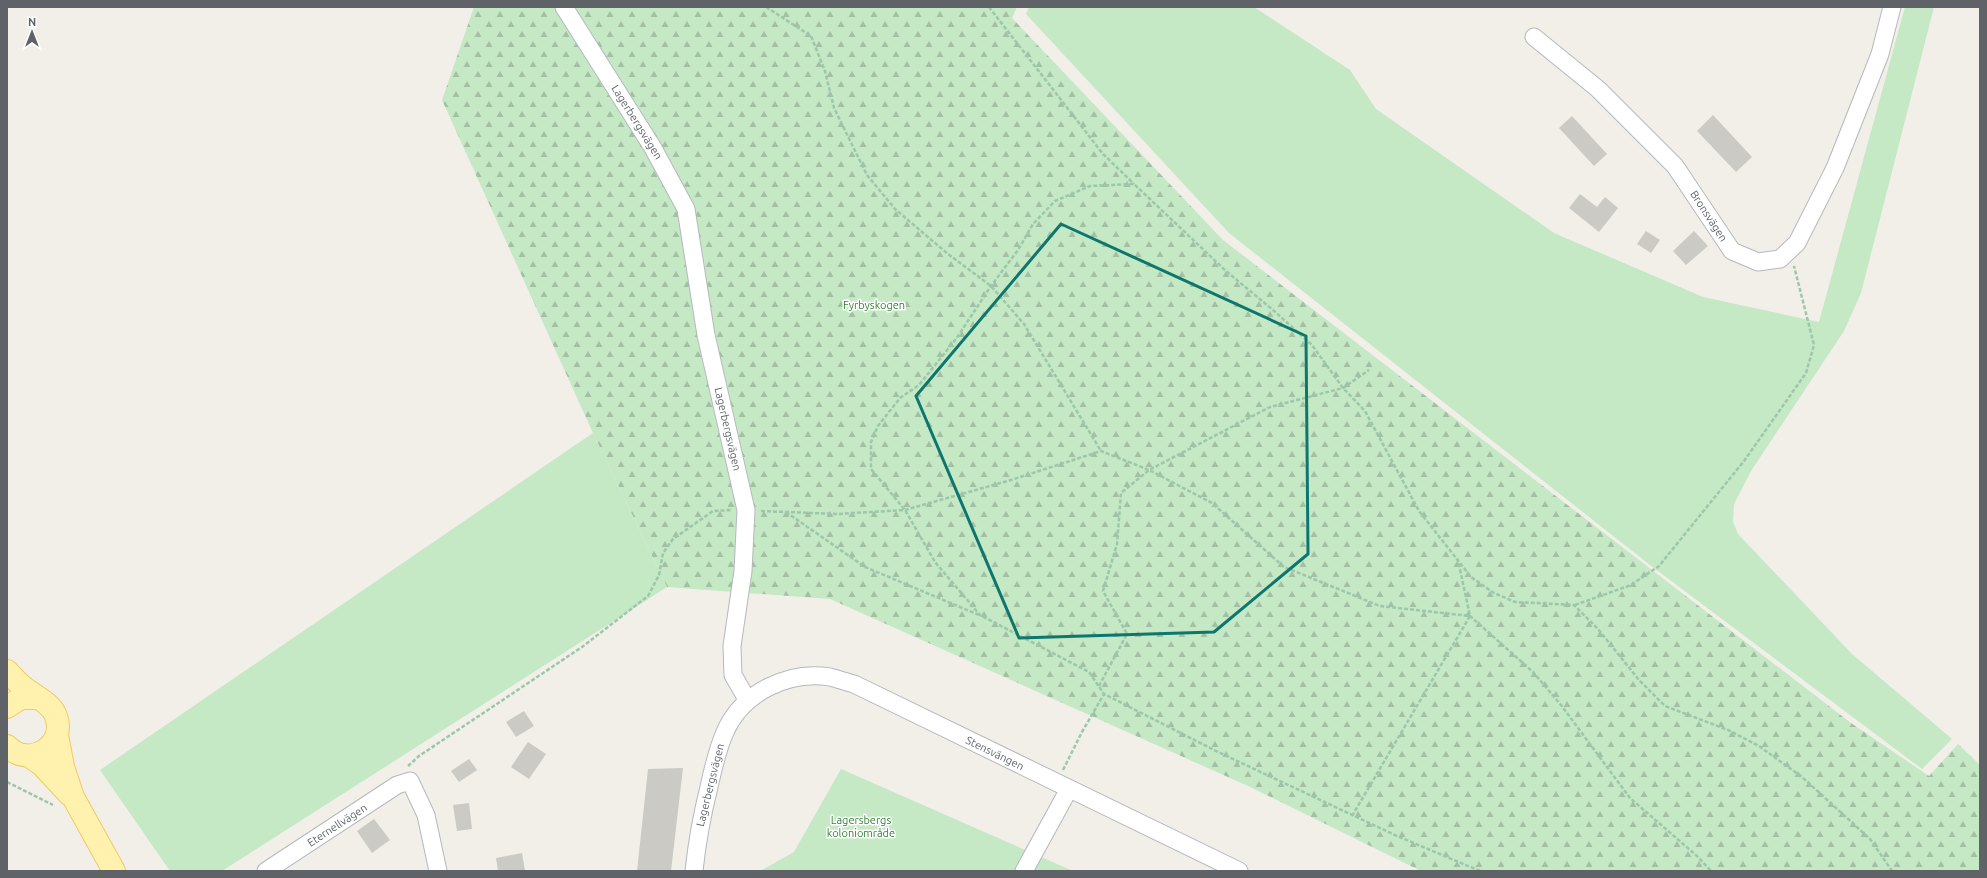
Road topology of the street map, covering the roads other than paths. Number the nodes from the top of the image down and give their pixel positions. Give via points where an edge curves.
1 (564, 7) edge
2 (1892, 7) edge
3 (1534, 37) dead end
4 (7, 671) edge
5 (37, 698) junction
6 (748, 701) junction
7 (7, 707) edge
8 (57, 735) junction
9 (14, 752) edge
10 (1063, 786) junction
11 (64, 802) junction
12 (114, 871) edge
13 (266, 871) edge
14 (438, 871) edge
15 (694, 871) edge
16 (1024, 871) edge
17 (1239, 871) edge

1 - 6 street, Lagerbergsvägen via 653,148 686,209 706,335 746,510 743,570 732,652 733,675
2 - 3 street, Bronsvägen via 1880,54 1835,168 1798,243 1780,259 1758,262 1732,250 1675,166 1598,89
4 - 5 main road
5 - 7 main road via 21,698
5 - 8 main road via 50,706 54,712 58,727
6 - 10 street, Stensvängen via 763,689 777,683 807,677 830,677 860,687
6 - 15 street, Lagerbergsvägen via 725,730 720,745 698,833
8 - 9 main road via 54,742 43,752
8 - 11 main road via 63,767
9 - 11 main road via 42,765
10 - 16 street
10 - 17 street, Stensvängen
11 - 12 main road
13 - 14 street, Eternellvägen via 397,785 410,781 426,816

